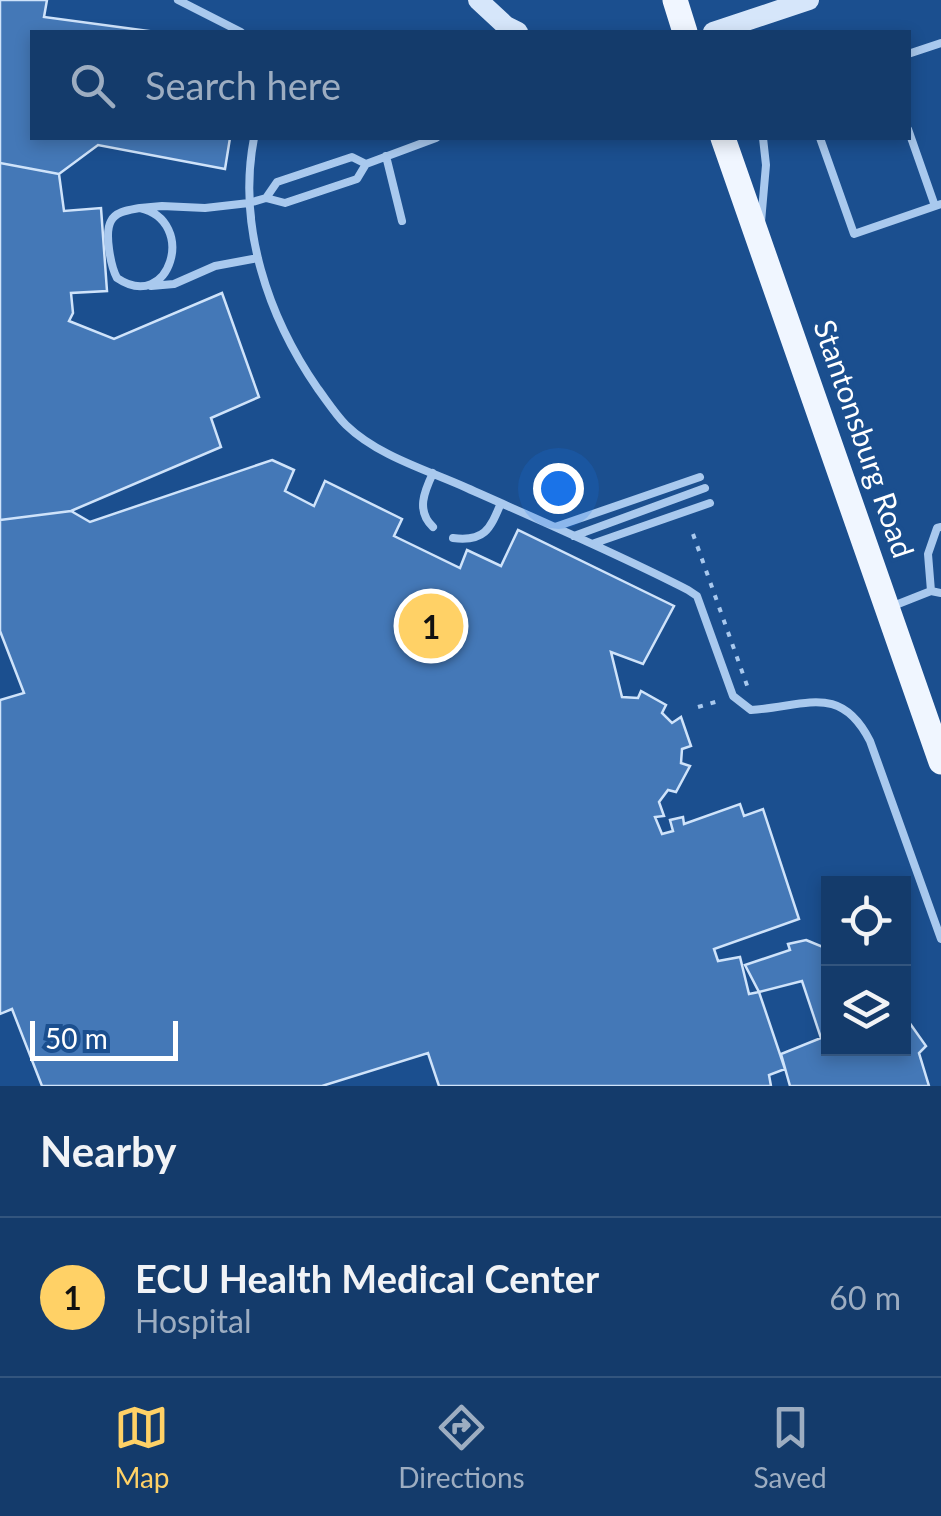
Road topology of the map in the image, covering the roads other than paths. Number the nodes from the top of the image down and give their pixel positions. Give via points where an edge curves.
1 (178, 0) edge
2 (478, 0) edge
3 (674, 0) edge
4 (808, 0) edge
5 (237, 30) edge
6 (514, 30) edge
7 (685, 30) edge
8 (719, 30) edge
9 (941, 43) edge
10 (911, 53) edge
11 (911, 137) edge
12 (254, 140) edge
13 (430, 140) edge
14 (724, 140) edge
15 (763, 140) edge
16 (821, 140) edge
17 (386, 156) junction
18 (366, 164) junction
19 (266, 198) junction
20 (248, 203) junction
21 (938, 205) edge
22 (140, 208) junction
23 (402, 222) dead end
24 (760, 241) junction
25 (258, 258) junction
26 (142, 286) junction
27 (433, 473) junction
28 (700, 477) dead end
29 (705, 488) dead end
30 (710, 502) dead end
31 (502, 504) junction
32 (555, 526) junction
33 (941, 526) edge
34 (433, 527) dead end
35 (574, 536) junction
36 (453, 538) dead end
37 (592, 544) junction
38 (936, 592) edge
39 (887, 608) junction
40 (941, 762) edge
41 (941, 938) edge

1 - 5 lane
2 - 6 main road
3 - 7 main road
4 - 8 main road
9 - 10 lane
11 - 21 lane
12 - 20 lane
13 - 17 lane
14 - 24 main road, Stantonsburg Road
15 - 24 lane
16 - 21 lane via 854,234
17 - 18 lane
17 - 23 lane
18 - 19 lane via 357,178 285,203
18 - 19 lane via 352,157 278,182
19 - 20 lane
20 - 22 lane
20 - 25 lane
22 - 26 lane via 162,218 173,242 163,277
22 - 26 lane via 116,215 108,230 116,278
24 - 39 main road, Stantonsburg Road
25 - 26 lane via 214,266 174,284
25 - 27 lane via 297,358 346,425 379,450
27 - 31 lane
27 - 34 lane via 422,506
28 - 32 lane
29 - 35 lane
30 - 37 lane
31 - 32 lane
31 - 36 lane via 482,536
32 - 35 lane
33 - 38 lane via 928,554
35 - 37 lane
37 - 41 lane via 697,596 733,696 751,710 826,702 860,722
38 - 39 lane
39 - 40 main road, Stantonsburg Road

